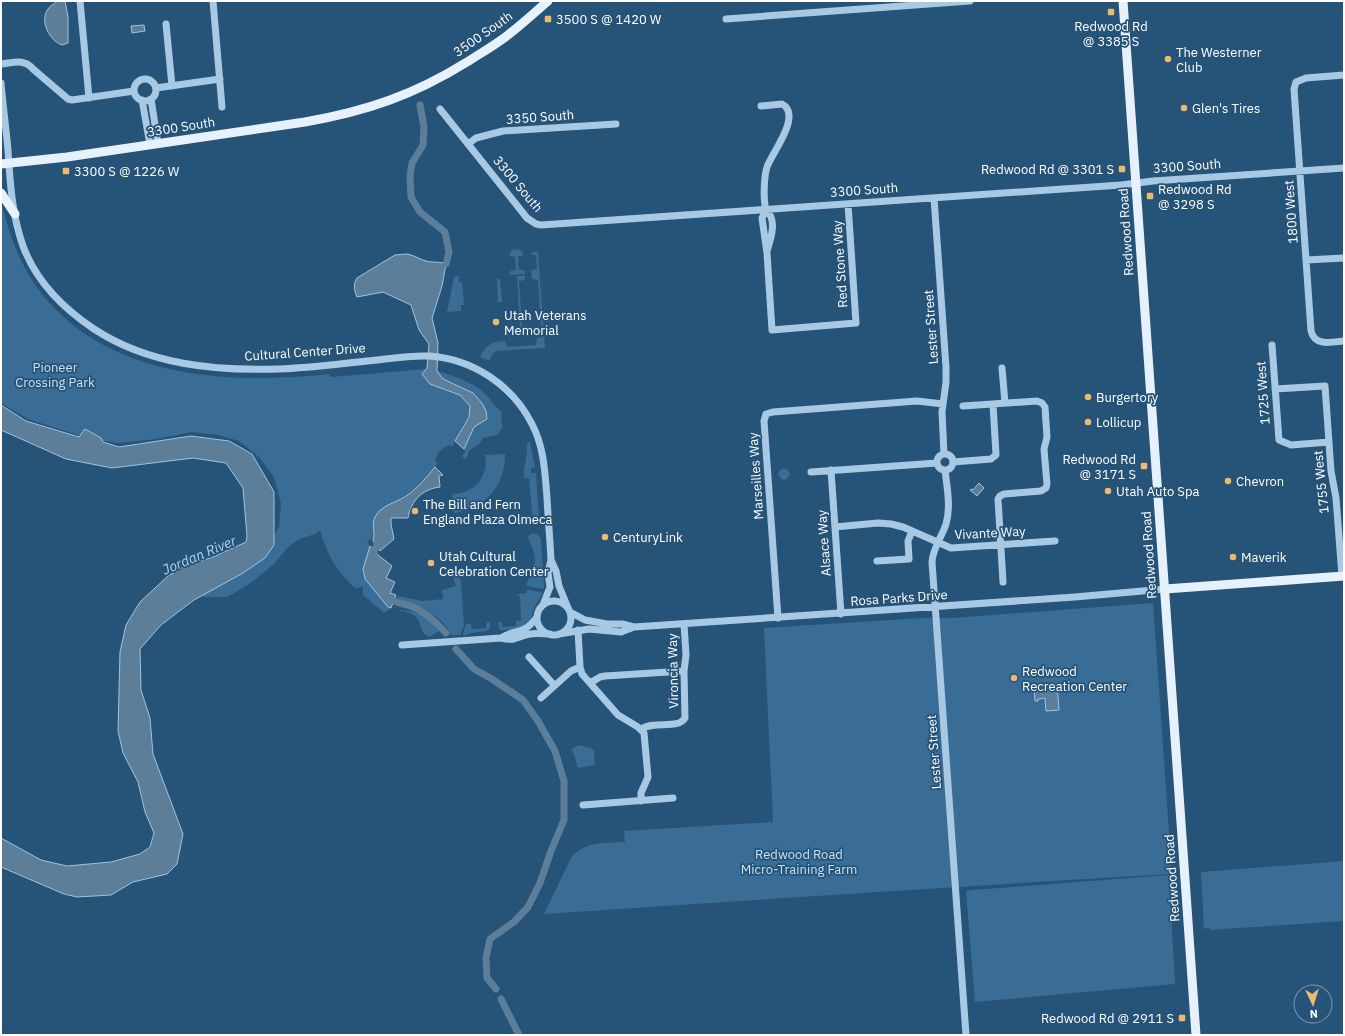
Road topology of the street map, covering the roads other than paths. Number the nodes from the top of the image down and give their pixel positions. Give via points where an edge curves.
1 (80, 1) edge
2 (213, 1) edge
3 (548, 1) edge
4 (970, 1) edge
5 (1123, 1) edge
6 (726, 19) dead end
7 (166, 24) dead end
8 (1, 64) edge
9 (1344, 75) edge
10 (220, 78) junction
11 (1, 83) edge
12 (430, 84) joint
13 (172, 86) junction
14 (156, 88) junction
15 (134, 91) junction
16 (89, 98) junction
17 (151, 99) junction
18 (142, 100) junction
19 (761, 106) dead end
20 (222, 107) dead end
21 (440, 109) dead end
22 (616, 124) dead end
23 (468, 144) junction
24 (154, 145) junction
25 (5, 164) edge
26 (1344, 168) edge
27 (1300, 171) junction
28 (1136, 183) junction
29 (1, 193) edge
30 (934, 198) junction
31 (848, 204) junction
32 (766, 210) junction
33 (15, 214) junction
34 (1344, 258) edge
35 (1306, 260) junction
36 (1344, 341) edge
37 (1272, 345) dead end
38 (1002, 368) dead end
39 (1275, 389) junction
40 (1004, 403) junction
41 (943, 404) junction
42 (994, 404) junction
43 (963, 406) dead end
44 (1329, 442) junction
45 (944, 454) junction
46 (953, 462) junction
47 (937, 463) junction
48 (830, 470) junction
49 (945, 470) junction
50 (811, 472) dead end
51 (835, 527) junction
52 (912, 531) junction
53 (1056, 541) dead end
54 (937, 542) junction
55 (1000, 545) junction
56 (551, 560) junction
57 (877, 561) dead end
58 (1343, 576) edge
59 (1003, 582) dead end
60 (1165, 589) junction
61 (543, 605) junction
62 (935, 607) junction
63 (569, 610) junction
64 (841, 614) junction
65 (538, 617) junction
66 (778, 618) junction
67 (684, 624) junction
68 (634, 627) junction
69 (578, 630) junction
70 (550, 634) junction
71 (559, 634) junction
72 (501, 638) junction
73 (402, 645) dead end
74 (529, 657) dead end
75 (580, 667) junction
76 (684, 671) junction
77 (590, 683) junction
78 (554, 686) junction
79 (541, 698) dead end
80 (642, 729) junction
81 (673, 798) dead end
82 (641, 800) junction
83 (583, 804) dead end
84 (966, 1035) edge
85 (1196, 1035) edge

1 - 16 street
2 - 10 street
3 - 12 main road, 3500 South via 497,43
4 - 6 street
5 - 28 main road, Redwood Road
7 - 13 street
8 - 16 street via 28,64 68,99
9 - 27 street, 1800 West via 1306,78 1296,82 1294,92
10 - 13 street
10 - 20 street
11 - 25 street, Cultural Center Drive
12 - 24 main road, 3300 South via 376,105 334,117
13 - 14 street
14 - 15 street via 152,81 142,79 136,84
14 - 17 street
15 - 16 street
15 - 18 street
17 - 18 street
17 - 24 street
18 - 24 street
19 - 32 street via 782,104 788,113 783,139 769,160 764,177
21 - 23 street, 3300 South
22 - 23 street, 3350 South via 503,132 476,138
23 - 32 street, 3300 South via 527,218 536,224
24 - 25 main road, 3300 South
25 - 33 street, Cultural Center Drive
26 - 27 street, 3300 South
27 - 28 street, 3300 South
27 - 35 street, 1800 West
28 - 30 street, 3300 South
28 - 60 main road, Redwood Road
29 - 33 main road
30 - 31 street, 3300 South
30 - 41 street, Lester Street via 946,367
31 - 32 street, 3300 South
31 - 32 street, Red Stone Way via 856,323 772,330 767,253 772,218
33 - 56 street, Cultural Center Drive via 18,231 29,259 42,280 61,302 98,332 148,354 196,365 255,369 428,356 467,364 493,379 510,393 536,432 542,453
34 - 35 street
35 - 36 street, 1800 West via 1312,331 1315,339 1323,342
37 - 39 street, 1725 West
38 - 40 street
39 - 44 street, 1725 West via 1279,440 1291,445
39 - 44 street, 1755 West via 1325,386
40 - 42 street
40 - 55 street via 1042,403 1045,409 1047,435 1044,449 1047,486 1043,490 1004,494 998,497
41 - 45 street, Lester Street
41 - 66 street, Marseilles Way via 917,401 766,414 764,421
42 - 43 street
42 - 46 street via 997,452 995,457
44 - 58 street, 1755 West
45 - 46 street via 949,455
45 - 47 street via 938,458
46 - 49 street via 950,469
47 - 48 street
47 - 49 street via 940,469
48 - 50 street
48 - 51 street, Alsace Way
49 - 54 street, Lester Street via 948,518
51 - 52 street, Vivante Way via 884,524
51 - 64 street, Alsace Way
52 - 54 street, Vivante Way
52 - 57 street via 908,541 909,559
53 - 55 street, Vivante Way
54 - 55 street, Vivante Way via 954,548
54 - 62 street, Lester Street via 932,562
55 - 59 street
56 - 61 street, Cultural Center Drive via 548,573 550,587
56 - 63 street, Cultural Center Drive
58 - 60 main road
60 - 62 street, Rosa Parks Drive
60 - 85 main road, Redwood Road
61 - 63 street via 556,601 561,602
61 - 65 street
62 - 64 street, Rosa Parks Drive
62 - 84 street, Lester Street
63 - 68 street, Rosa Parks Drive via 585,620
63 - 71 street via 571,621 567,629
64 - 66 street, Rosa Parks Drive
65 - 70 street via 540,626
65 - 72 street via 525,630
66 - 67 street, Rosa Parks Drive
67 - 68 street, Rosa Parks Drive
67 - 76 street, Vironcia Way
68 - 69 street, Rosa Parks Drive via 621,632
69 - 71 street, Rosa Parks Drive
69 - 75 street
70 - 71 street
70 - 72 street via 528,634 514,640
72 - 73 street
74 - 78 street
75 - 77 street via 582,674
75 - 78 street via 571,671
76 - 77 street via 605,676
76 - 80 street, Vironcia Way via 684,720 678,723 649,725
77 - 80 street via 618,715
78 - 79 street
80 - 82 street via 645,734 648,776
81 - 82 street
82 - 83 street

